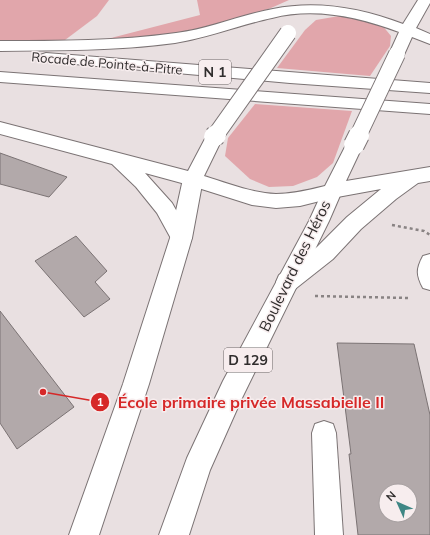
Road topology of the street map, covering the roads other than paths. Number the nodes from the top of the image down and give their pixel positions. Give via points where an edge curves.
1 (311, 4) edge
2 (425, 6) edge
3 (408, 30) junction
4 (430, 39) edge
5 (0, 46) edge
6 (0, 54) edge
7 (0, 77) edge
8 (430, 88) edge
9 (430, 110) edge
10 (0, 128) edge
11 (116, 159) junction
12 (423, 175) edge
13 (193, 179) junction
14 (332, 191) junction
15 (181, 238) junction
16 (430, 262) edge
17 (430, 282) edge
18 (284, 289) junction
19 (324, 433) dead end
20 (84, 535) edge
21 (174, 535) edge
22 (329, 535) edge

1 - 3 main road via 352,11
1 - 5 main road via 176,38 98,44
1 - 13 main road, bridge via 214,137
2 - 3 main road, Boulevard des Héros
3 - 4 main road
3 - 14 main road, Boulevard des Héros, bridge
6 - 8 main road, Rocade de Pointe-à-Pitre / N 1
7 - 9 main road, Rocade de Pointe-à-Pitre / N 1
10 - 11 main road
11 - 13 main road
11 - 15 main road via 143,182 166,208
12 - 14 main road
12 - 18 main road via 389,194
13 - 14 main road via 252,198 276,201 300,199
13 - 15 main road
14 - 18 main road, Boulevard des Héros / D 129
15 - 20 main road via 136,384
16 - 17 lane via 427,268
18 - 21 main road, Boulevard des Héros / D 129 via 232,390 204,454
19 - 22 lane

